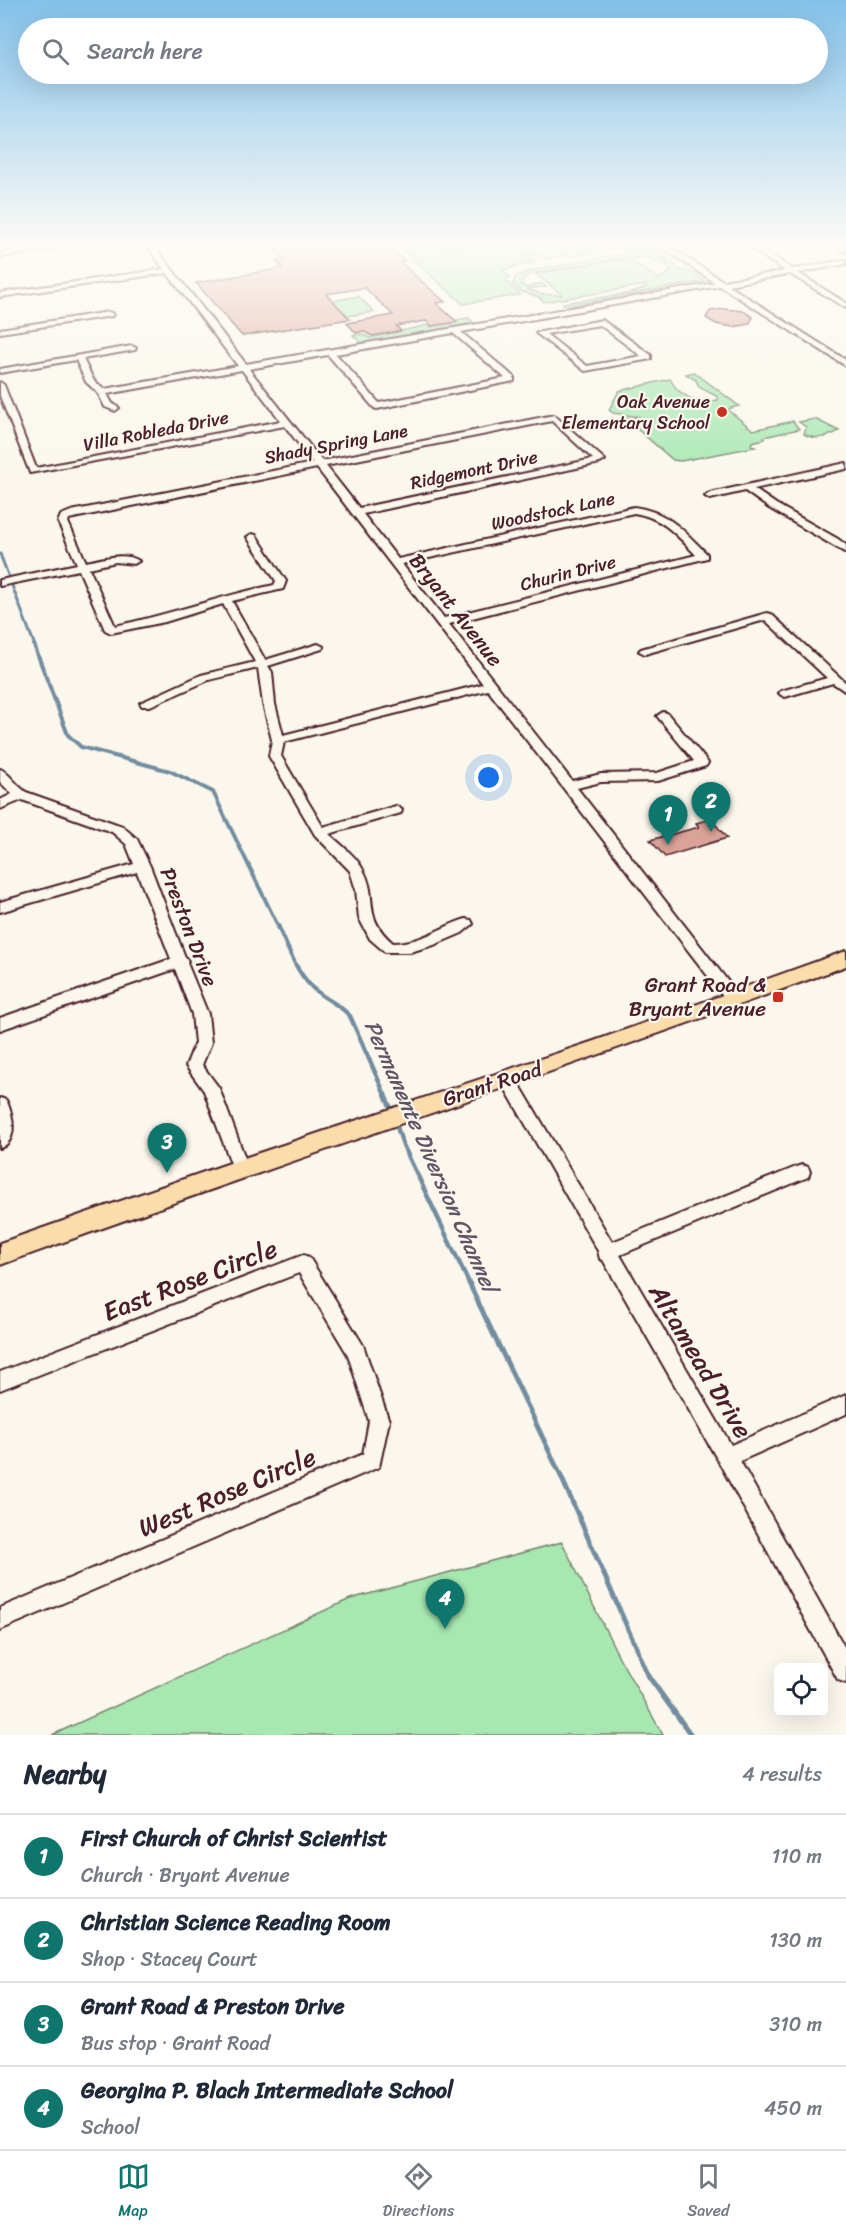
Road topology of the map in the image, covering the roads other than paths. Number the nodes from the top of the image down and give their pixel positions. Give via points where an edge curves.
1 (26, 327) edge
2 (212, 327) edge
3 (471, 327) edge
4 (567, 327) edge
5 (609, 327) edge
6 (788, 327) edge
7 (454, 330) junction
8 (0, 331) edge
9 (132, 348) dead end
10 (329, 351) junction
11 (80, 358) junction
12 (846, 364) edge
13 (243, 366) junction
14 (0, 372) edge
15 (0, 385) edge
16 (102, 392) junction
17 (115, 408) dead end
18 (286, 423) junction
19 (600, 460) joint
20 (319, 465) junction
21 (846, 466) edge
22 (748, 489) junction
23 (710, 496) dead end
24 (356, 512) junction
25 (252, 537) dead end
26 (846, 550) edge
27 (703, 556) joint
28 (134, 561) dead end
29 (395, 563) junction
30 (82, 566) junction
31 (1, 583) edge
32 (227, 601) junction
33 (441, 622) junction
34 (318, 647) dead end
35 (645, 651) dead end
36 (263, 664) junction
37 (835, 679) junction
38 (490, 686) junction
39 (846, 689) edge
40 (785, 693) dead end
41 (146, 703) dead end
42 (663, 716) dead end
43 (278, 740) junction
44 (0, 772) edge
45 (570, 786) junction
46 (21, 795) junction
47 (0, 805) edge
48 (396, 810) dead end
49 (320, 832) junction
50 (143, 866) junction
51 (0, 907) edge
52 (466, 924) dead end
53 (846, 958) edge
54 (181, 961) junction
55 (732, 997) junction
56 (0, 1024) edge
57 (508, 1079) junction
58 (0, 1105) edge
59 (2, 1138) edge
60 (240, 1169) junction
61 (802, 1172) dead end
62 (606, 1253) junction
63 (0, 1254) edge
64 (356, 1351) joint
65 (0, 1381) edge
66 (846, 1404) edge
67 (727, 1457) junction
68 (0, 1619) edge
69 (846, 1672) edge

1 - 8 street
2 - 13 street, Bryant Avenue
3 - 7 street
4 - 5 street via 540,333 585,369 648,357
6 - 12 street
7 - 10 street
7 - 10 street via 511,379 377,406
9 - 11 street
10 - 13 street
11 - 14 street
11 - 16 street via 90,382
13 - 16 street
13 - 18 street, Bryant Avenue
15 - 18 street, Villa Robleda Drive via 33,471
16 - 17 street via 108,405
18 - 20 street, Bryant Avenue
19 - 20 street, Shady Spring Lane via 554,418
19 - 24 street, Ridgemont Drive
20 - 24 street, Bryant Avenue
20 - 30 street, Shady Spring Lane via 64,517
21 - 22 street
22 - 23 street
22 - 26 street via 766,504 830,537
24 - 29 street, Bryant Avenue
25 - 32 street via 281,584
27 - 29 street, Woodstock Lane via 662,516 634,510
27 - 33 street, Churin Drive
28 - 30 street via 116,559
29 - 33 street, Bryant Avenue
30 - 31 street
30 - 32 street via 111,630
32 - 36 street
33 - 38 street, Bryant Avenue
34 - 36 street
35 - 37 street via 767,616
36 - 41 street via 205,677
36 - 43 street
37 - 39 street
37 - 40 street
38 - 43 street
38 - 45 street, Bryant Avenue
42 - 45 street via 702,763 657,777 601,778
43 - 49 street via 275,756
44 - 46 street, Preston Drive
45 - 55 street, Bryant Avenue
46 - 47 street
46 - 50 street, Preston Drive via 117,829 132,842
48 - 49 street
49 - 52 street via 356,869 366,918 375,935 390,948 408,949
50 - 51 street
50 - 54 street, Preston Drive
53 - 55 main road, Grant Road
54 - 56 street
54 - 60 street, Preston Drive via 200,1014 203,1042 194,1066 211,1088
55 - 57 main road, Grant Road
57 - 60 main road, Grant Road
57 - 62 street, Altamead Drive
58 - 59 street
60 - 63 main road, Grant Road
61 - 62 street
62 - 67 street, Altamead Drive
64 - 65 street, East Rose Circle via 303,1263
64 - 68 street, West Rose Circle via 379,1421 372,1460
66 - 67 street
67 - 69 street, Altamead Drive

